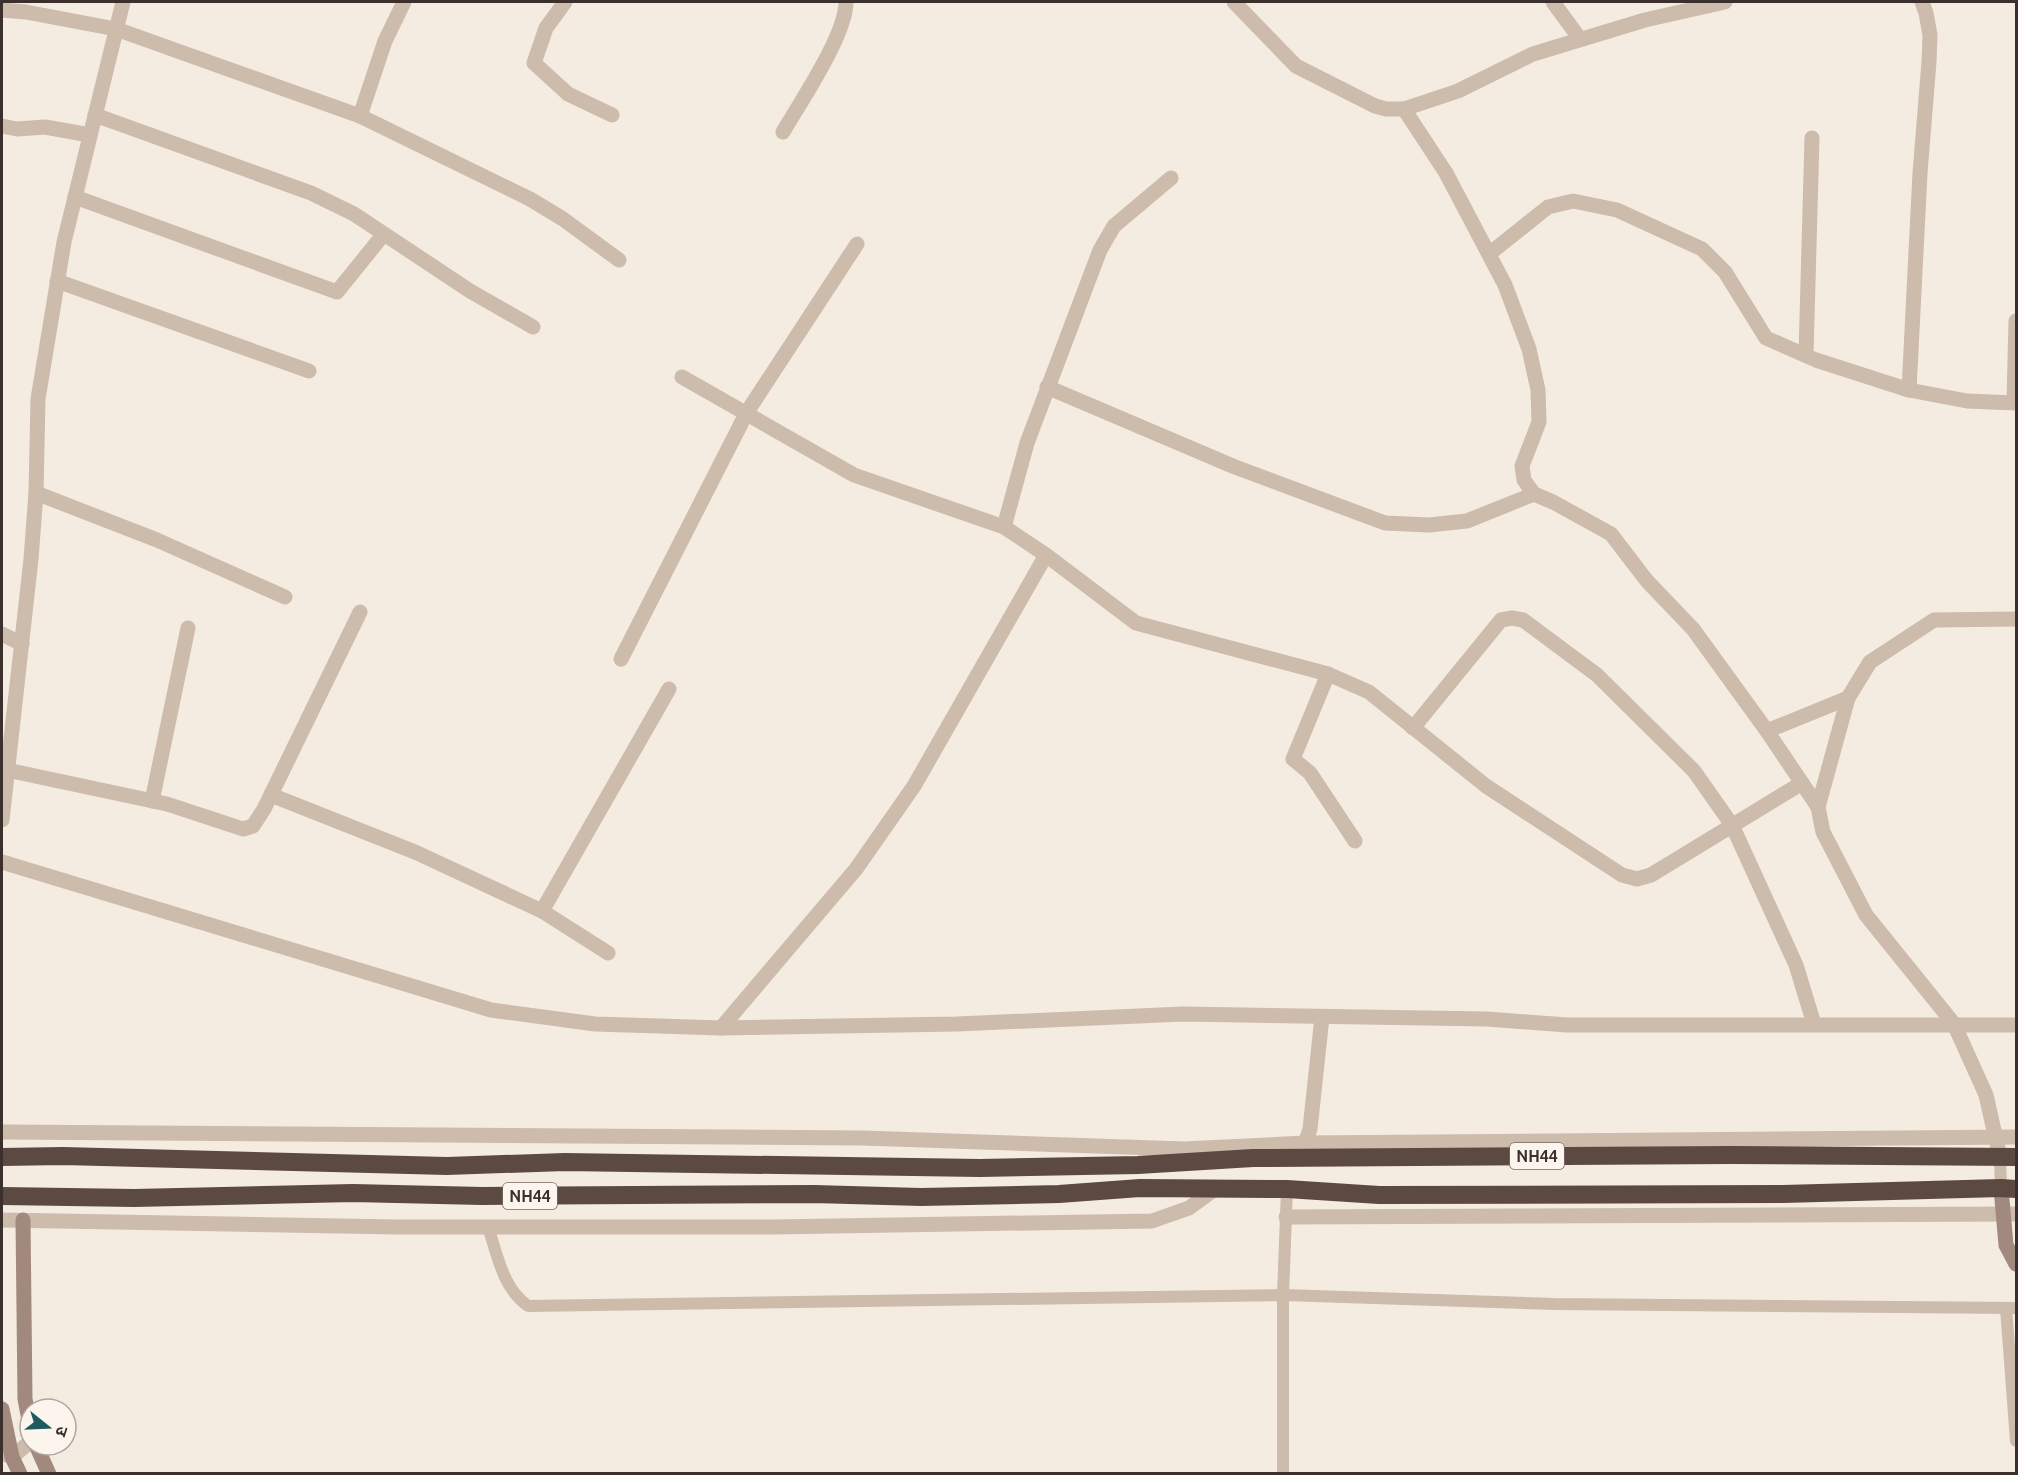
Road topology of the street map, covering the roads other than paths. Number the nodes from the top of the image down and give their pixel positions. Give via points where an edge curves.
1 (123, 2) edge
2 (404, 2) edge
3 (565, 2) edge
4 (846, 2) edge
5 (1234, 2) edge
6 (1553, 2) edge
7 (1725, 2) edge
8 (1922, 2) edge
9 (1685, 6) edge
10 (2, 10) edge
11 (116, 29) junction
12 (1580, 39) junction
13 (1404, 109) junction
14 (95, 115) junction
15 (612, 115) dead end
16 (360, 116) junction
17 (2, 126) edge
18 (783, 132) dead end
19 (90, 135) junction
20 (1812, 138) dead end
21 (1171, 178) dead end
22 (75, 197) junction
23 (383, 235) junction
24 (857, 244) dead end
25 (1489, 254) junction
26 (619, 260) dead end
27 (57, 281) junction
28 (2016, 321) edge
29 (533, 327) dead end
30 (1806, 356) junction
31 (309, 371) dead end
32 (682, 377) dead end
33 (1047, 387) junction
34 (1909, 390) junction
35 (2015, 403) edge
36 (747, 412) junction
37 (36, 493) junction
38 (1534, 494) junction
39 (1004, 527) junction
40 (1046, 555) junction
41 (285, 597) dead end
42 (360, 612) dead end
43 (2016, 619) edge
44 (188, 628) dead end
45 (2, 634) edge
46 (22, 644) junction
47 (621, 659) dead end
48 (1328, 674) junction
49 (669, 689) dead end
50 (1848, 698) junction
51 (1413, 728) junction
52 (1767, 731) junction
53 (5, 770) edge
54 (1802, 783) junction
55 (271, 795) junction
56 (152, 801) junction
57 (1818, 807) junction
58 (2, 820) edge
59 (1732, 825) junction
60 (1355, 841) dead end
61 (2, 862) edge
62 (542, 911) junction
63 (608, 953) dead end
64 (1322, 1017) junction
65 (1814, 1024) junction
66 (1954, 1024) junction
67 (2016, 1025) edge
68 (721, 1028) junction
69 (2, 1132) edge
70 (1996, 1137) junction
71 (2016, 1137) edge
72 (1303, 1150) junction
73 (2, 1157) edge
74 (2008, 1157) edge
75 (2009, 1188) edge
76 (1215, 1189) junction
77 (1287, 1189) junction
78 (2, 1196) edge
79 (2010, 1214) edge
80 (1286, 1217) junction
81 (2, 1220) edge
82 (23, 1220) junction
83 (488, 1227) junction
84 (2016, 1264) edge
85 (1283, 1295) junction
86 (2011, 1308) edge
87 (26, 1397) edge
88 (2, 1409) edge
89 (2016, 1441) edge
90 (7, 1455) edge
91 (42, 1457) edge
92 (20, 1473) edge
93 (49, 1473) edge
94 (1283, 1473) edge

1 - 11 street
2 - 16 street via 385,41
3 - 15 street via 546,28 534,63 568,94
4 - 18 street via 835,42
5 - 13 street via 1296,66 1375,106
6 - 12 street
7 - 9 street
8 - 34 street via 1930,35
9 - 12 street
10 - 11 street
11 - 14 street
11 - 16 street
12 - 13 street via 1533,54 1458,91
13 - 25 street via 1446,173
14 - 19 street
14 - 23 street via 311,193 354,214
16 - 26 street via 530,199
17 - 19 street via 45,127
19 - 22 street
20 - 30 street
21 - 33 street via 1114,226 1106,238
22 - 23 street via 337,292
22 - 27 street
23 - 29 street
24 - 36 street
25 - 30 street via 1548,207 1573,201 1617,210 1702,249 1725,272 1766,338
25 - 38 street via 1529,349 1538,390 1539,422 1522,465 1524,480
27 - 31 street
27 - 37 street via 38,399
28 - 35 street
30 - 34 street
32 - 36 street
33 - 38 street via 1234,467 1385,523 1429,525 1467,520
33 - 39 street
34 - 35 street via 1967,402
36 - 39 street via 854,475
36 - 47 street
37 - 41 street via 157,540
37 - 46 street
38 - 52 street via 1611,534 1647,581 1693,629
39 - 40 street
40 - 48 street via 1136,623
40 - 68 street via 914,786 856,869
42 - 55 street
43 - 50 street via 1934,620 1870,662
44 - 56 street
45 - 46 street
46 - 53 street
48 - 51 street via 1369,692
48 - 60 street via 1293,759 1310,772
49 - 62 street
50 - 52 street
50 - 57 street
51 - 59 street via 1486,786 1622,875 1636,879 1651,875
51 - 59 street via 1501,620 1523,620 1597,675 1694,771
52 - 54 street
53 - 56 street
53 - 58 street
54 - 57 street
54 - 59 street
55 - 56 street via 254,826 243,829
55 - 62 street via 415,852
57 - 66 street via 1823,832 1866,915
59 - 65 street via 1796,965
61 - 68 street via 491,1010 595,1024
62 - 63 street
64 - 65 street via 1567,1024
64 - 68 street via 1183,1014 957,1024
64 - 72 street via 1310,1129
65 - 66 street
66 - 67 street
66 - 70 street via 1986,1095
69 - 72 street via 863,1138
70 - 71 street
70 - 72 street
70 - 74 street
72 - 73 highway, NH44 via 1253,1158 1138,1165 980,1168 565,1162 447,1166
72 - 74 highway, NH44
74 - 75 lane
75 - 77 highway, NH44 via 1558,1195 1379,1195
75 - 79 street
76 - 77 highway, NH44
76 - 78 highway, NH44 via 1140,1188 921,1197 482,1197 353,1193 134,1198
76 - 83 street via 1189,1208 1152,1221
77 - 80 lane
79 - 80 street
79 - 84 street via 2006,1245
80 - 85 lane
81 - 82 street
82 - 83 street
82 - 87 street
83 - 85 lane via 508,1285 528,1306
85 - 86 lane via 1554,1304
85 - 94 lane
86 - 89 lane
88 - 90 street
90 - 92 street
91 - 93 street

